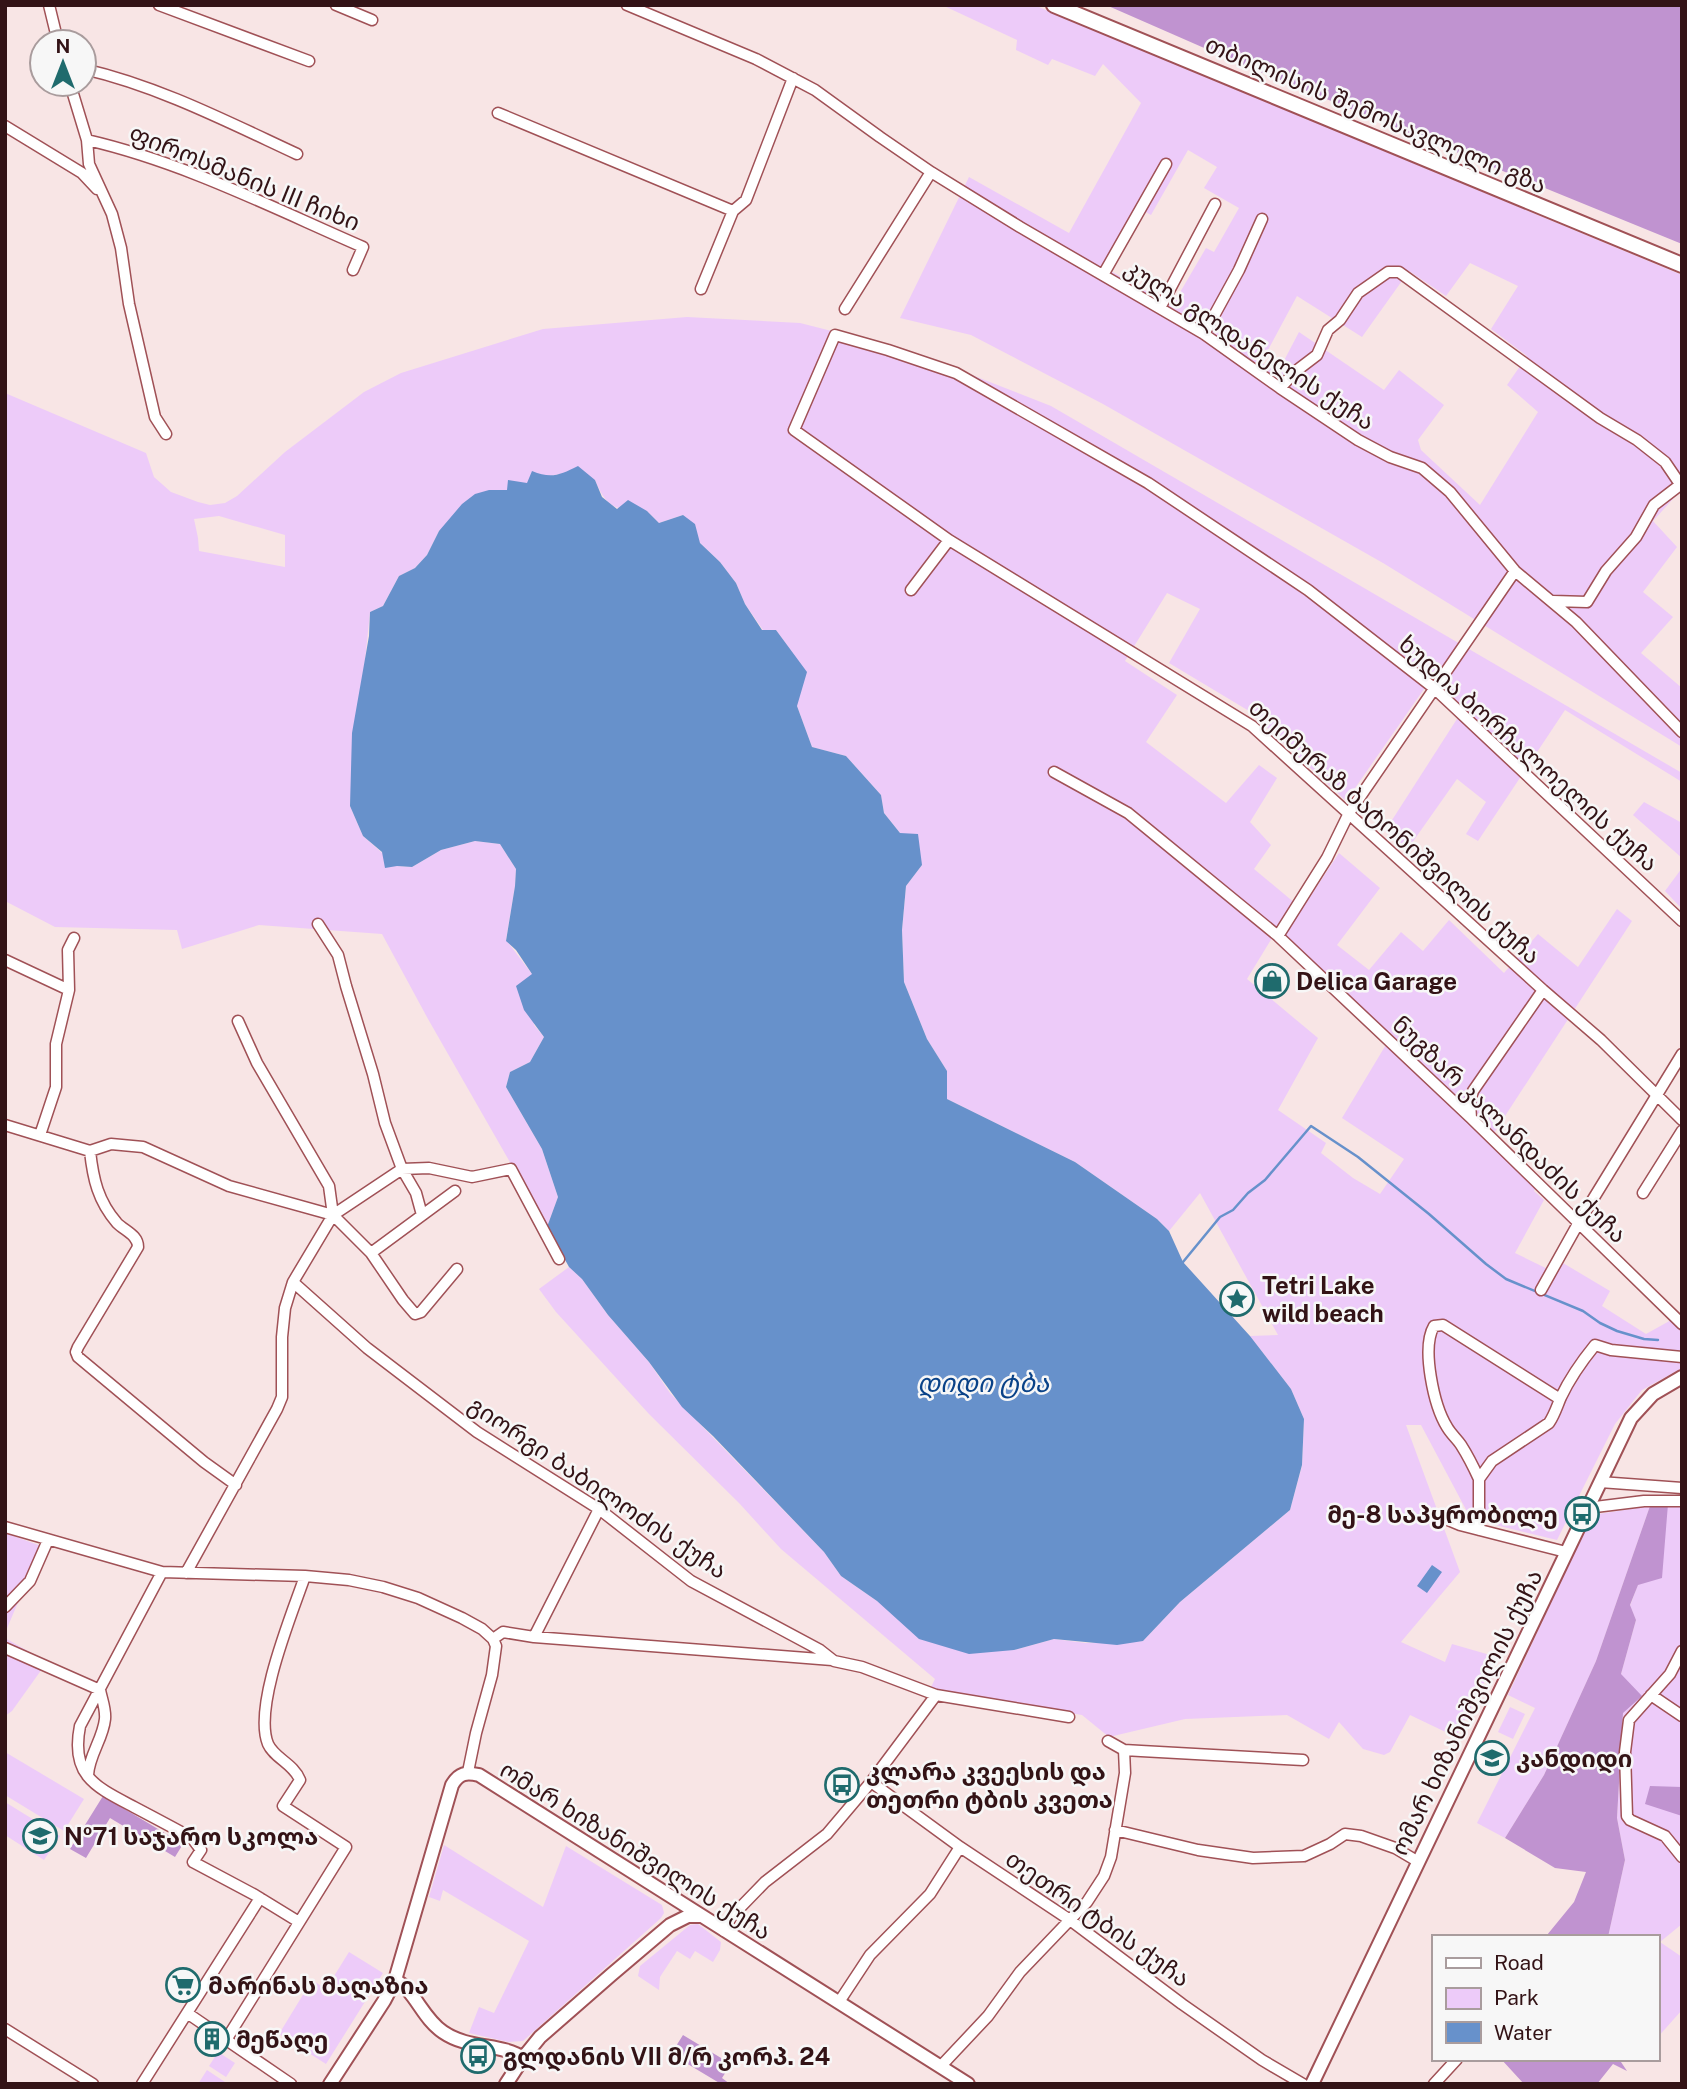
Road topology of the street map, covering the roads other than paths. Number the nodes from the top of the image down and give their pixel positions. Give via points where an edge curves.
1 (50, 5) edge
2 (159, 5) edge
3 (336, 5) edge
4 (627, 5) edge
5 (1054, 5) edge
6 (372, 20) dead end
7 (55, 28) edge
8 (309, 61) dead end
9 (98, 72) edge
10 (793, 78) junction
11 (74, 98) edge
12 (498, 113) dead end
13 (5, 126) edge
14 (87, 140) junction
15 (297, 154) dead end
16 (1166, 164) dead end
17 (931, 172) junction
18 (102, 195) junction
19 (1215, 204) dead end
20 (733, 211) junction
21 (1262, 219) dead end
22 (1682, 265) edge
23 (353, 270) dead end
24 (1103, 275) junction
25 (701, 289) dead end
26 (1160, 308) junction
27 (845, 309) dead end
28 (1204, 334) junction
29 (835, 335) joint
30 (1280, 388) junction
31 (166, 435) dead end
32 (1681, 486) edge
33 (948, 540) junction
34 (1515, 571) junction
35 (911, 590) dead end
36 (1553, 601) junction
37 (1434, 688) junction
38 (1682, 732) edge
39 (1054, 772) dead end
40 (1349, 813) junction
41 (1682, 921) edge
42 (318, 924) dead end
43 (1278, 936) junction
44 (74, 938) dead end
45 (5, 960) edge
46 (68, 990) junction
47 (1543, 990) junction
48 (238, 1021) dead end
49 (1682, 1054) edge
50 (1657, 1094) junction
51 (1471, 1118) junction
52 (1682, 1120) edge
53 (5, 1125) edge
54 (1682, 1132) edge
55 (40, 1135) junction
56 (90, 1151) junction
57 (402, 1169) junction
58 (455, 1191) dead end
59 (1643, 1193) dead end
60 (333, 1215) junction
61 (422, 1215) junction
62 (1578, 1222) junction
63 (371, 1253) junction
64 (559, 1259) dead end
65 (457, 1269) dead end
66 (293, 1282) junction
67 (1541, 1290) dead end
68 (1682, 1324) edge
69 (1682, 1357) edge
70 (1682, 1377) edge
71 (1560, 1399) junction
72 (1479, 1479) junction
73 (1600, 1482) junction
74 (236, 1485) junction
75 (1682, 1488) edge
76 (1682, 1501) edge
77 (1587, 1508) junction
78 (599, 1510) junction
79 (1441, 1517) dead end
80 (5, 1527) edge
81 (1479, 1530) junction
82 (48, 1540) junction
83 (1566, 1552) junction
84 (162, 1572) junction
85 (186, 1573) junction
86 (305, 1576) junction
87 (5, 1607) edge
88 (534, 1637) junction
89 (493, 1639) junction
90 (5, 1648) edge
91 (1682, 1651) edge
92 (834, 1661) junction
93 (100, 1690) junction
94 (936, 1695) junction
95 (1651, 1695) junction
96 (1682, 1716) edge
97 (1069, 1717) dead end
98 (1108, 1741) dead end
99 (1124, 1750) junction
100 (1303, 1760) dead end
101 (468, 1772) junction
102 (88, 1777) junction
103 (871, 1782) junction
104 (1115, 1830) junction
105 (960, 1847) junction
106 (1682, 1857) edge
107 (1417, 1861) junction
108 (666, 1893) junction
109 (260, 1898) junction
110 (702, 1916) junction
111 (1070, 1920) junction
112 (299, 1922) junction
113 (670, 1925) junction
114 (724, 1931) junction
115 (395, 1980) junction
116 (839, 2002) junction
117 (187, 2013) junction
118 (5, 2029) edge
119 (226, 2040) junction
120 (523, 2058) junction
121 (1455, 2061) edge
122 (941, 2066) junction
123 (964, 2083) edge
124 (93, 2084) edge
125 (142, 2084) edge
126 (291, 2084) edge
127 (330, 2084) edge
128 (506, 2084) edge
129 (1303, 2084) edge
130 (1312, 2084) edge
131 (1434, 2084) edge

1 - 7 street
2 - 8 street
3 - 6 street
4 - 10 street, კულა გლდანელის ქუჩა
5 - 22 highway, თბილისის შემოსავლელი გზა
9 - 15 street via 204,111
10 - 17 street, კულა გლდანელის ქუჩა
10 - 20 street via 746,200
11 - 14 street
12 - 20 street
13 - 18 street via 82,173
14 - 18 street via 89,164
14 - 23 street, ფიროსმანის III ჩიხი via 176,167 363,247
16 - 24 street
17 - 24 street, კულა გლდანელის ქუჩა
17 - 27 street
18 - 31 street via 121,248 128,304 155,416
19 - 26 street
20 - 25 street
21 - 28 street
24 - 26 street, კულა გლდანელის ქუჩა
26 - 28 street, კულა გლდანელის ქუჩა
28 - 30 street, კულა გლდანელის ქუჩა
29 - 33 street, თეიმურაზ ბატონიშვილის ქუჩა via 794,430
29 - 37 street, ხუდია ბორჩალოელის ქუჩა via 956,373 1148,483 1308,590
30 - 32 street via 1317,355 1328,330 1358,293 1388,272 1399,272 1637,440 1665,462
30 - 34 street, კულა გლდანელის ქუჩა via 1359,440 1422,468 1450,492
32 - 36 street via 1654,505 1587,602
33 - 35 street
33 - 40 street, თეიმურაზ ბატონიშვილის ქუჩა via 1252,726
34 - 36 street, კულა გლდანელის ქუჩა
34 - 37 street
36 - 38 street, კულა გლდანელის ქუჩა
37 - 40 street
37 - 41 street, ხუდია ბორჩალოელის ქუჩა
39 - 43 street, ნუგზარ კალანდაძის ქუჩა via 1128,813
40 - 43 street
40 - 47 street, თეიმურაზ ბატონიშვილის ქუჩა
42 - 57 street via 338,955
43 - 51 street, ნუგზარ კალანდაძის ქუჩა
44 - 46 street via 68,950
45 - 46 street
46 - 55 street via 56,1044 56,1087
47 - 50 street, თეიმურაზ ბატონიშვილის ქუჩა
47 - 51 street via 1474,1091
48 - 60 street via 257,1063 329,1186
49 - 50 street
50 - 52 street, თეიმურაზ ბატონიშვილის ქუჩა
50 - 62 street
51 - 62 street, ნუგზარ კალანდაძის ქუჩა
53 - 55 street
54 - 59 street
55 - 56 street
56 - 60 street via 111,1144 143,1147 229,1186
56 - 74 street via 102,1202 139,1243 78,1347 78,1357
57 - 60 street
57 - 61 street
57 - 64 street via 429,1168 472,1177 510,1169
58 - 61 street
60 - 63 street
60 - 66 street
61 - 63 street
62 - 67 street
62 - 68 street, ნუგზარ კალანდაძის ქუჩა
63 - 65 street via 415,1314
66 - 74 street via 282,1328 282,1397
66 - 78 street, გიორგი ბაბილოძის ქუჩა via 367,1348 478,1432
69 - 71 street via 1595,1345
70 - 73 main road, ომარ ხიზანიშვილის ქუჩა via 1653,1394 1631,1418
71 - 72 street via 1549,1423 1492,1461
71 - 72 street via 1443,1325 1434,1326 1429,1337 1430,1373 1447,1426
72 - 81 street
73 - 75 street
73 - 77 main road, ომარ ხიზანიშვილის ქუჩა
74 - 85 street
76 - 77 street
77 - 83 main road, ომარ ხიზანიშვილის ქუჩა
78 - 88 street
78 - 92 street, გიორგი ბაბილოძის ქუჩა via 691,1581
79 - 81 street
80 - 82 street
81 - 83 street
82 - 84 street
82 - 87 street via 30,1581
83 - 107 main road, ომარ ხიზანიშვილის ქუჩა
84 - 85 street
84 - 93 street
85 - 86 street
86 - 89 street via 349,1580 418,1598 462,1618
86 - 112 street via 270,1679 264,1730 269,1747 300,1780 282,1806 345,1847
88 - 89 street via 503,1632
88 - 92 street
89 - 101 street via 492,1675
90 - 93 street
91 - 95 street
92 - 94 street, გიორგი ბაბილოძის ქუჩა
93 - 102 street via 105,1720
93 - 102 street via 80,1727 77,1744
94 - 97 street, გიორგი ბაბილოძის ქუჩა
94 - 103 street
95 - 96 street
95 - 106 street via 1629,1720 1627,1816 1665,1836
98 - 99 street
99 - 100 street
99 - 104 street via 1125,1773
101 - 108 main road, ომარ ხიზანიშვილის ქუჩა via 480,1775
101 - 115 main road, ომარ ხიზანიშვილის ქუჩა via 452,1786
102 - 109 street via 97,1788 192,1838 201,1850 193,1862
103 - 105 street, თეთრი ტბის ქუჩა
103 - 114 street via 827,1834 765,1882
104 - 107 street via 1198,1850 1253,1857 1304,1856 1345,1834 1395,1848
104 - 111 street via 1104,1876
105 - 111 street, თეთრი ტბის ქუჩა
105 - 116 street via 930,1894 870,1955
107 - 130 main road, ომარ ხიზანიშვილის ქუჩა
108 - 110 main road, ომარ ხიზანიშვილის ქუჩა
108 - 113 main road via 675,1910
109 - 112 street
109 - 117 street
110 - 113 main road via 688,1916
110 - 114 main road, ომარ ხიზანიშვილის ქუჩა
111 - 122 street
111 - 129 street, თეთრი ტბის ქუჩა via 1182,2004
112 - 119 street
113 - 120 main road via 540,2037
114 - 116 main road, ომარ ხიზანიშვილის ქუჩა
115 - 120 main road via 445,2034
115 - 127 main road, ომარ ხიზანიშვილის ქუჩა
116 - 122 main road, ომარ ხიზანიშვილის ქუჩა
117 - 119 street
117 - 125 street
118 - 124 street
119 - 126 street
120 - 128 main road
121 - 131 street
122 - 123 main road, ომარ ხიზანიშვილის ქუჩა

